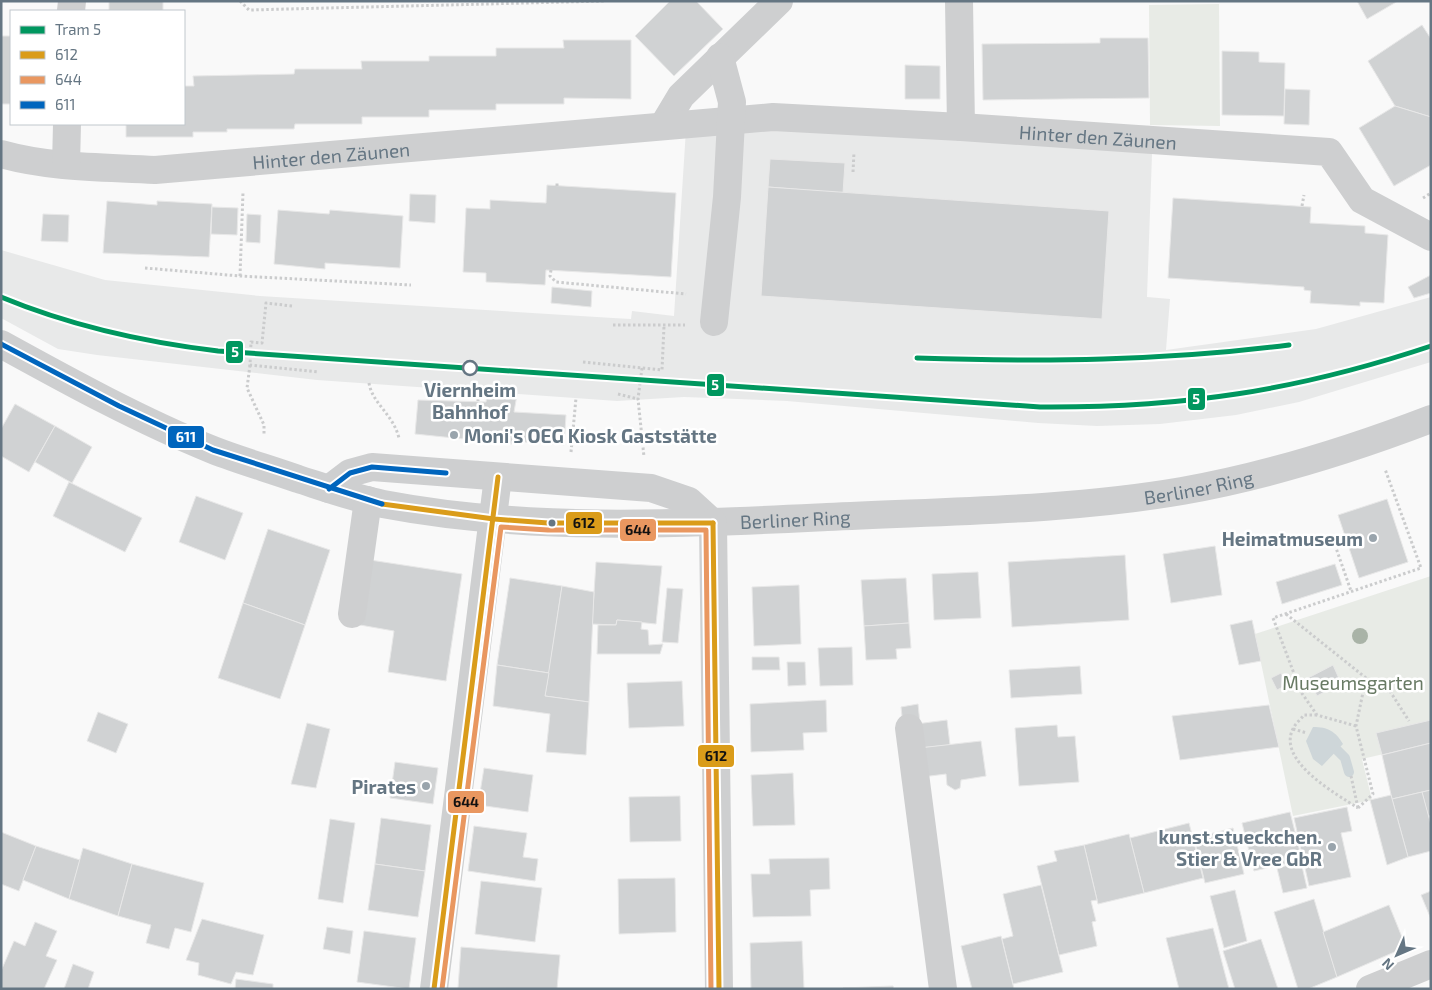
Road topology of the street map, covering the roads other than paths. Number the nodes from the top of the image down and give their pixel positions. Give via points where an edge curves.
1 (779, 1) edge
2 (960, 1) edge
3 (720, 57) junction
4 (731, 121) junction
5 (67, 125) edge
6 (663, 126) junction
7 (961, 127) junction
8 (1, 154) edge
9 (66, 165) junction
10 (1431, 237) edge
11 (715, 310) road end
12 (1, 344) edge
13 (1431, 419) edge
14 (498, 477) junction
15 (328, 489) junction
16 (368, 500) junction
17 (494, 519) junction
18 (713, 523) junction
19 (352, 614) dead end
20 (909, 728) dead end
21 (1431, 964) edge
22 (434, 989) edge
23 (718, 989) edge
24 (943, 989) edge
25 (1370, 989) edge

1 - 3 street
2 - 7 street
3 - 4 street via 732,102
3 - 6 street via 680,96
4 - 6 street, Hinter den Zäunen
4 - 7 street, Hinter den Zäunen via 773,117
4 - 11 street
5 - 9 street
6 - 9 street, Hinter den Zäunen via 556,138 155,170
7 - 10 street, Hinter den Zäunen via 1329,152 1362,200
8 - 9 street, Hinter den Zäunen
12 - 15 street, Berliner Ring via 214,450
13 - 18 street, Berliner Ring via 1272,472 1173,492 1076,504
14 - 15 street via 372,467 350,473
14 - 17 street
14 - 18 street via 651,488 689,501
15 - 16 street, Berliner Ring
16 - 17 street, Berliner Ring
16 - 19 street
17 - 18 street, Berliner Ring
17 - 22 street
18 - 23 street
20 - 24 street
21 - 25 street

